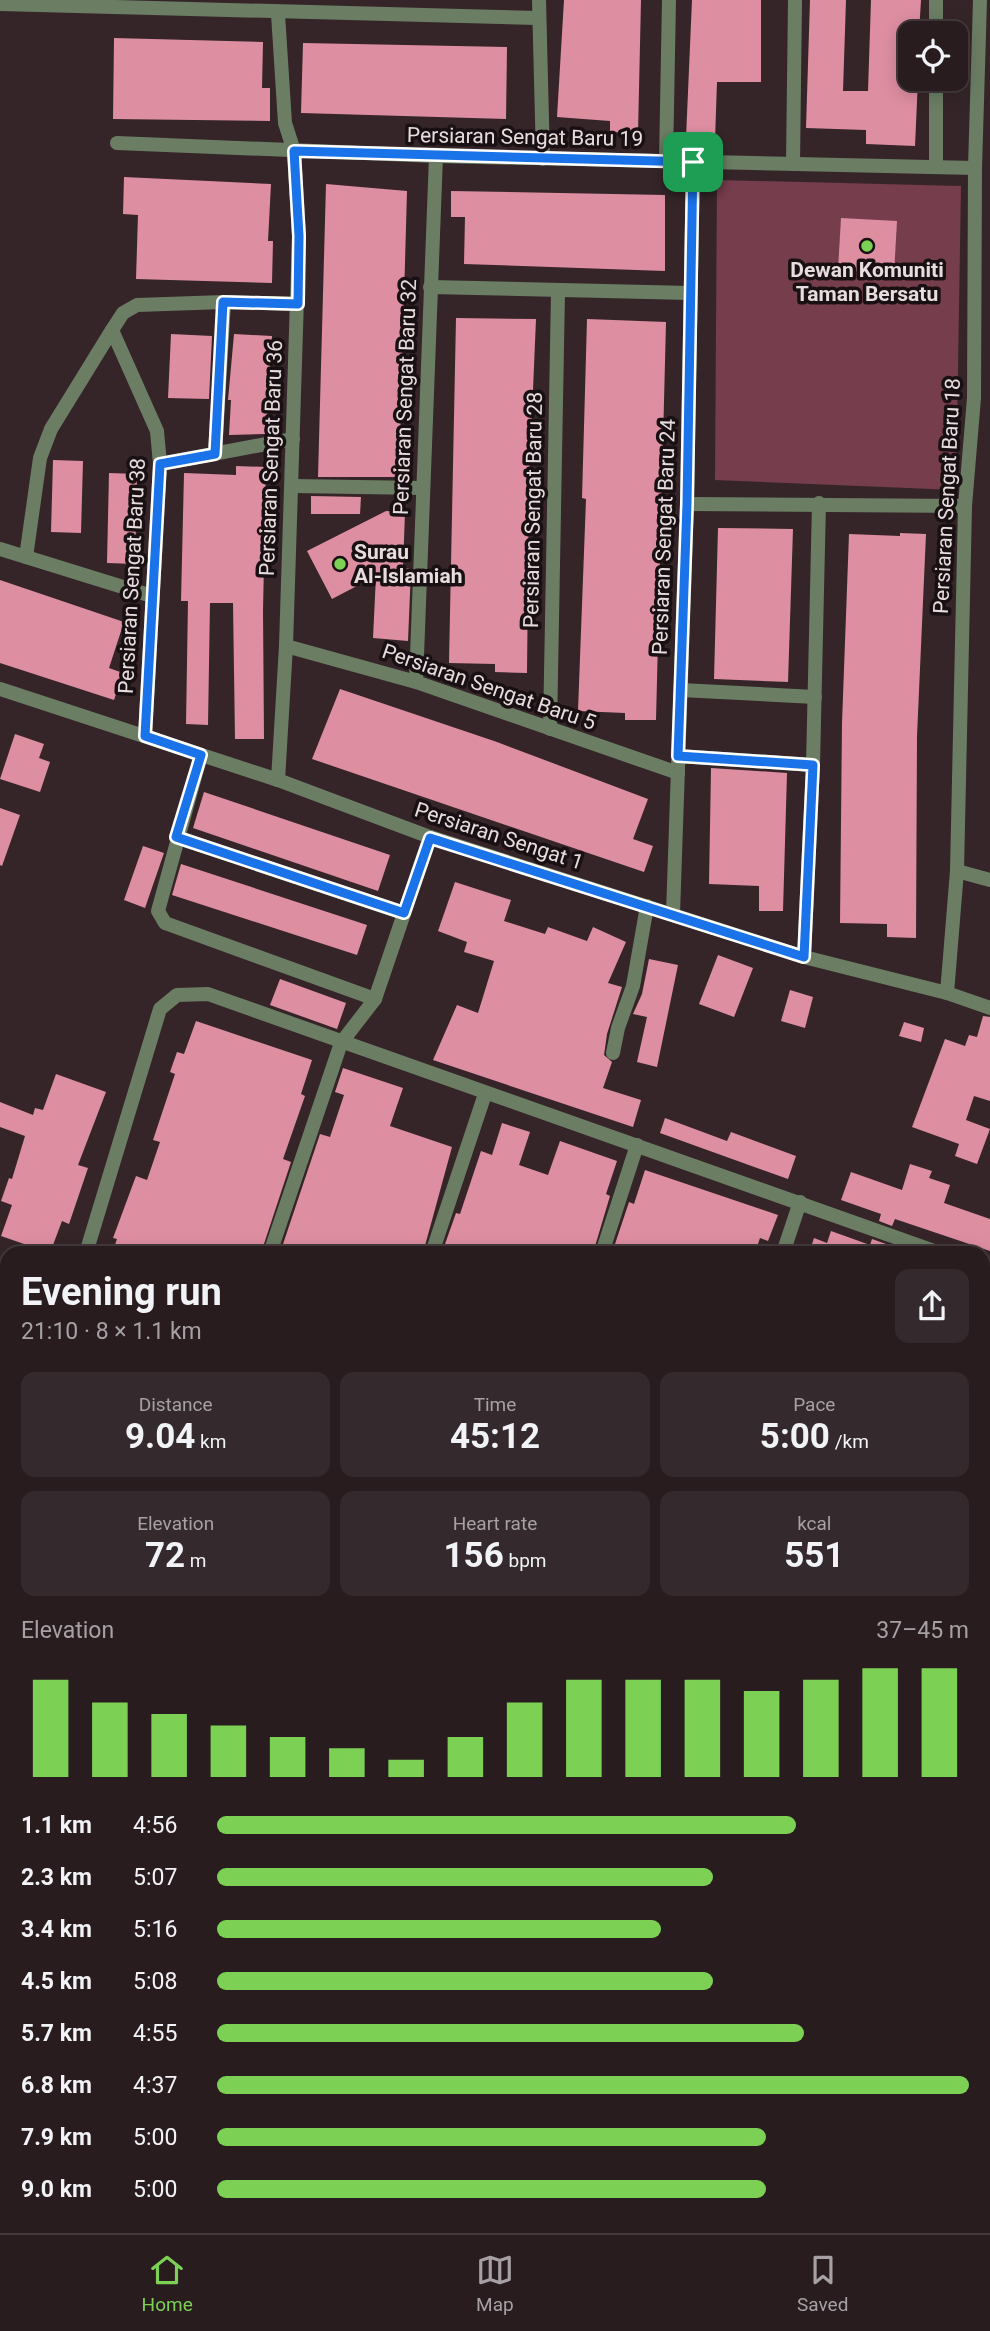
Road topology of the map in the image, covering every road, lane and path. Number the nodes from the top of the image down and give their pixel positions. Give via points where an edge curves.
1 (539, 0) edge
2 (669, 0) edge
3 (794, 0) edge
4 (936, 0) edge
5 (980, 0) edge
6 (48, 3) edge
7 (0, 4) edge
8 (260, 6) edge
9 (278, 13) junction
10 (538, 19) junction
11 (936, 21) edge
12 (936, 91) edge
13 (117, 143) dead end
14 (294, 151) junction
15 (436, 156) junction
16 (543, 159) junction
17 (666, 161) junction
18 (693, 162) junction
19 (793, 164) junction
20 (936, 167) junction
21 (975, 168) junction
22 (430, 287) junction
23 (558, 292) junction
24 (690, 293) junction
25 (223, 302) junction
26 (298, 304) junction
27 (112, 330) junction
28 (974, 398) junction
29 (990, 398) edge
30 (293, 439) junction
31 (215, 454) junction
32 (160, 464) junction
33 (292, 486) junction
34 (423, 488) junction
35 (820, 503) junction
36 (687, 504) junction
37 (965, 506) junction
38 (0, 549) edge
39 (26, 557) junction
40 (152, 596) junction
41 (286, 646) junction
42 (416, 682) junction
43 (0, 690) edge
44 (681, 690) junction
45 (815, 697) junction
46 (550, 729) junction
47 (145, 736) junction
48 (201, 755) junction
49 (678, 756) junction
50 (813, 765) junction
51 (678, 772) junction
52 (278, 780) junction
53 (176, 837) junction
54 (430, 838) junction
55 (957, 871) junction
56 (990, 880) edge
57 (647, 906) junction
58 (404, 913) junction
59 (673, 914) junction
60 (804, 957) junction
61 (947, 993) junction
62 (374, 999) junction
63 (990, 1008) edge
64 (341, 1043) junction
65 (613, 1053) dead end
66 (485, 1094) junction
67 (637, 1145) junction
68 (800, 1202) junction
69 (88, 1246) edge
70 (272, 1246) edge
71 (434, 1246) edge
72 (603, 1246) edge
73 (785, 1246) edge
74 (921, 1246) edge

1 - 10 street
2 - 17 street
3 - 19 street
4 - 11 street
5 - 21 street, Persiaran Sengat Baru 18
6 - 7 street
6 - 8 street
8 - 9 street
9 - 10 street
9 - 14 street, Persiaran Sengat Baru 36 via 285,123
10 - 16 street
12 - 20 street
13 - 14 street, Persiaran Sengat Baru 19
14 - 15 street, Persiaran Sengat Baru 19
14 - 26 street, Persiaran Sengat Baru 36
15 - 16 street, Persiaran Sengat Baru 19
15 - 22 street, Persiaran Sengat Baru 32
16 - 17 street, Persiaran Sengat Baru 19
17 - 18 street, Persiaran Sengat Baru 19
18 - 19 street, Persiaran Sengat Baru 19
18 - 24 street, Persiaran Sengat Baru 24
19 - 20 street, Persiaran Sengat Baru 19
20 - 21 street, Persiaran Sengat Baru 19
21 - 28 street, Persiaran Sengat Baru 18
22 - 23 street
22 - 34 street, Persiaran Sengat Baru 32
23 - 24 street
23 - 46 street, Persiaran Sengat Baru 28
24 - 36 street, Persiaran Sengat Baru 24
25 - 26 street
25 - 27 street via 137,305 123,313
25 - 31 street
26 - 30 street, Persiaran Sengat Baru 36
27 - 32 street, Persiaran Sengat Baru 38 via 157,431
27 - 39 street via 51,429 40,457
28 - 29 street
28 - 37 street, Persiaran Sengat Baru 18
30 - 31 street
30 - 33 street, Persiaran Sengat Baru 36
31 - 32 street
32 - 40 street, Persiaran Sengat Baru 38
33 - 34 street
33 - 41 street, Persiaran Sengat Baru 36
34 - 42 street, Persiaran Sengat Baru 32
35 - 36 street
35 - 37 street
35 - 45 street
36 - 44 street, Persiaran Sengat Baru 24
37 - 55 street, Persiaran Sengat Baru 18
38 - 39 street
39 - 40 street
40 - 47 street, Persiaran Sengat Baru 38
41 - 42 street, Persiaran Sengat Baru 5
41 - 52 street, Persiaran Sengat Baru 36
42 - 46 street, Persiaran Sengat Baru 5
43 - 47 street, Persiaran Sengat 1
44 - 45 street
44 - 49 street, Persiaran Sengat Baru 24
45 - 50 street
46 - 51 street, Persiaran Sengat Baru 5
47 - 48 street, Persiaran Sengat 1
48 - 52 street, Persiaran Sengat 1
48 - 53 street
49 - 50 street
49 - 51 street, Persiaran Sengat Baru 24
50 - 60 street
51 - 59 street, Persiaran Sengat Baru 24
52 - 54 street, Persiaran Sengat 1
53 - 58 street
53 - 62 street via 158,911 165,923
54 - 57 street, Persiaran Sengat 1
54 - 58 street
55 - 56 street
55 - 61 street, Persiaran Sengat Baru 18
57 - 59 street, Persiaran Sengat 1
57 - 65 street via 633,986
58 - 62 street
59 - 60 street, Persiaran Sengat 1
60 - 61 street, Persiaran Sengat 1
61 - 63 street, Persiaran Sengat 1
62 - 64 street
64 - 66 street
64 - 69 street via 208,994 177,995 160,1009
64 - 70 street
66 - 67 street
66 - 71 street
67 - 68 street
67 - 72 street
68 - 73 street
68 - 74 street

